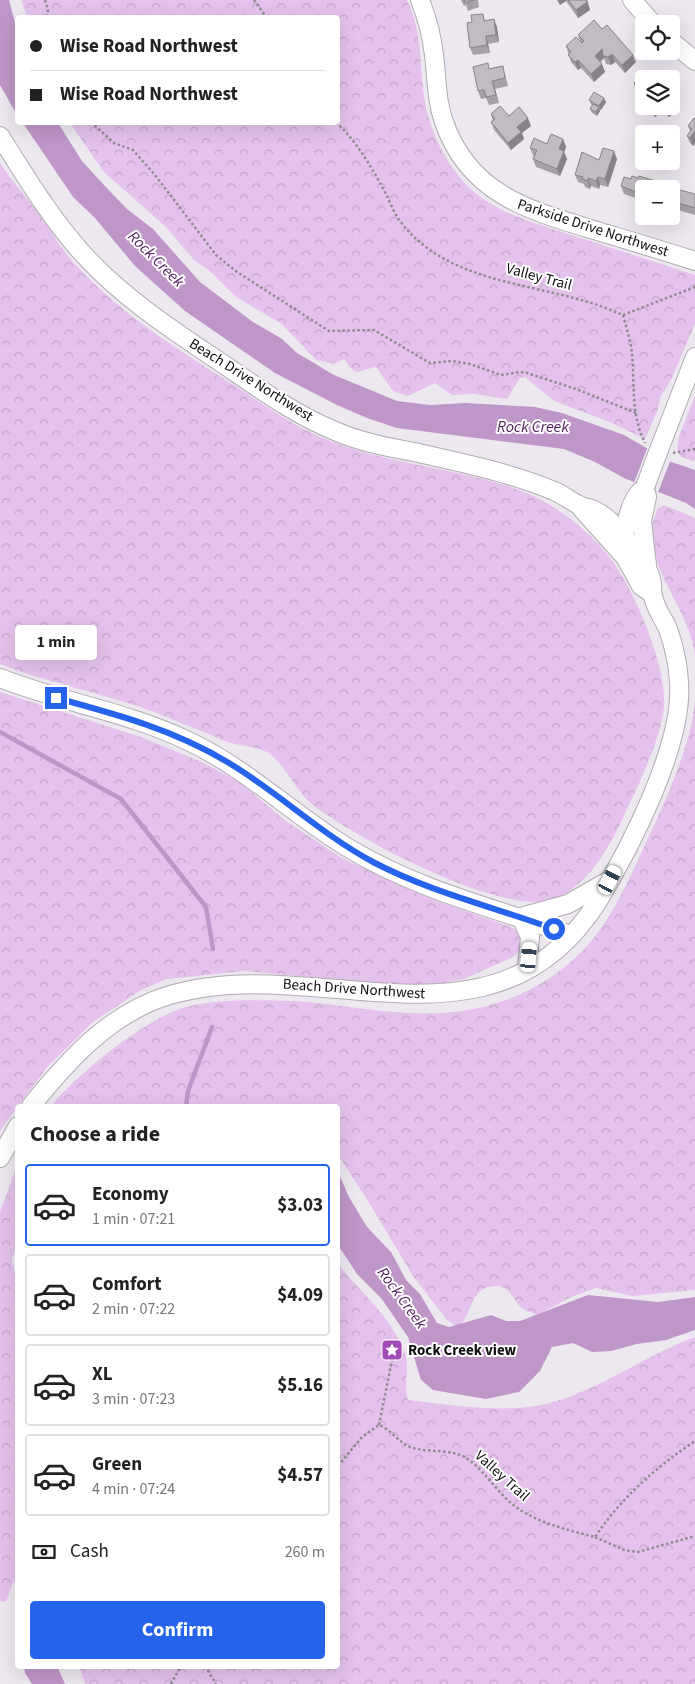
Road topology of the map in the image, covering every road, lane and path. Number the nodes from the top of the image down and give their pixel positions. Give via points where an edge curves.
1 (45, 0) edge
2 (254, 0) edge
3 (420, 0) edge
4 (632, 0) edge
5 (47, 15) edge
6 (265, 15) edge
7 (645, 15) edge
8 (680, 48) edge
9 (695, 61) edge
10 (94, 125) edge
11 (339, 125) edge
12 (0, 136) edge
13 (695, 260) edge
14 (695, 288) edge
15 (624, 315) junction
16 (695, 357) edge
17 (636, 413) junction
18 (658, 447) junction
19 (695, 449) edge
20 (640, 493) junction
21 (579, 506) junction
22 (597, 511) junction
23 (642, 521) junction
24 (606, 534) junction
25 (624, 537) junction
26 (625, 557) junction
27 (647, 568) junction
28 (651, 594) junction
29 (0, 678) edge
30 (610, 880) junction
31 (521, 917) junction
32 (571, 935) junction
33 (527, 969) junction
34 (33, 1104) edge
35 (15, 1131) edge
36 (0, 1158) edge
37 (393, 1355) dead end
38 (379, 1425) junction
39 (695, 1442) edge
40 (340, 1464) edge
41 (695, 1536) edge
42 (594, 1537) junction
43 (179, 1669) edge
44 (207, 1669) edge
45 (171, 1684) edge
46 (216, 1684) edge

1 - 5 path
2 - 6 path
3 - 13 street, Parkside Drive Northwest via 431,37 442,114 456,149 477,176 494,190 527,208
4 - 7 street
8 - 9 street
10 - 17 path via 114,142 133,150 216,255 330,331 374,330 430,363 452,361 470,364 501,375 527,373
11 - 15 path, Valley Trail via 367,159 400,221 444,260 465,270 589,302
12 - 21 street, Beach Drive Northwest via 65,234 106,277 170,327 290,408 336,432 512,476 556,492
14 - 15 path
15 - 17 path via 631,347
16 - 18 street
17 - 18 path via 639,430
18 - 19 path via 676,454
18 - 20 street, bridge
20 - 22 street via 615,509
20 - 23 street via 647,497
20 - 25 street
21 - 22 street, Beach Drive Northwest
21 - 24 street, Beach Drive Northwest
22 - 25 street, Beach Drive Northwest
23 - 25 street
23 - 27 street
24 - 25 street
24 - 26 street, Beach Drive Northwest
25 - 26 street
25 - 27 street, Beach Drive Northwest
26 - 28 street, Beach Drive Northwest via 641,586
27 - 28 street, Beach Drive Northwest via 652,582
28 - 30 street, Beach Drive Northwest via 668,629 675,654 680,686 676,720 662,769
29 - 31 street via 56,698 136,720 184,739 246,773 320,830 374,862 432,888
30 - 31 street via 568,904
30 - 32 street, Beach Drive Northwest via 592,910
31 - 32 street
31 - 33 street via 530,937
32 - 33 street, Beach Drive Northwest via 557,949
33 - 34 street, Beach Drive Northwest via 501,982 468,991 429,995 260,982 215,985 166,996 112,1023 61,1069
35 - 36 street
37 - 38 path
38 - 40 path via 362,1437
38 - 42 path, Valley Trail via 388,1428 395,1438 413,1448 446,1451 468,1459 515,1507 540,1520
39 - 42 path via 641,1481
41 - 42 path, Valley Trail via 638,1552 624,1550
43 - 45 path
44 - 46 path

